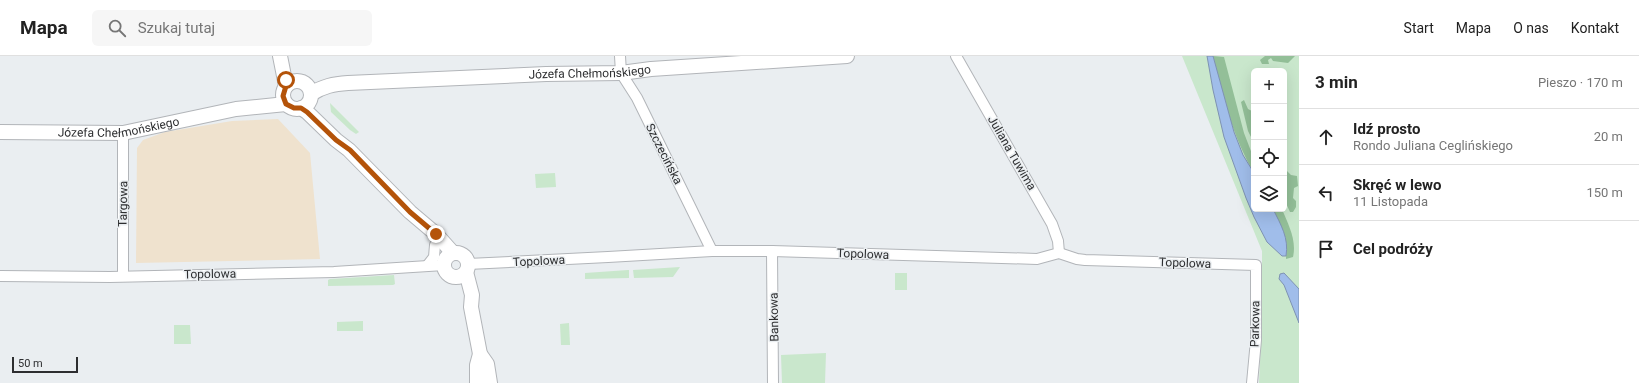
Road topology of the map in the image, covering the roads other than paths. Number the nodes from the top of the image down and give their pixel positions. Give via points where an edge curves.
1 (280, 56) edge
2 (284, 56) edge
3 (620, 56) edge
4 (847, 56) edge
5 (956, 56) edge
6 (830, 57) edge
7 (622, 73) junction
8 (298, 94) junction
9 (0, 132) edge
10 (123, 133) junction
11 (410, 212) junction
12 (435, 245) junction
13 (712, 251) junction
14 (772, 251) junction
15 (1059, 253) junction
16 (448, 259) junction
17 (1256, 265) joint
18 (428, 266) junction
19 (463, 270) junction
20 (0, 276) edge
21 (123, 276) junction
22 (480, 354) junction
23 (477, 383) edge
24 (490, 383) edge
25 (773, 383) edge
26 (1252, 383) edge

1 - 8 street
2 - 8 street
3 - 7 street, Szczecińska
4 - 6 street, Józefa Chełmońskiego
5 - 15 street, Juliana Tuwima via 1054,227
6 - 7 street, Józefa Chełmońskiego
7 - 8 street, Józefa Chełmońskiego via 546,74 331,85 324,83
7 - 13 street, Szczecińska via 640,104
8 - 10 street, Józefa Chełmońskiego
8 - 11 street via 307,112 350,150
9 - 10 street, Józefa Chełmońskiego
10 - 21 street, Targowa
11 - 12 street
11 - 16 street via 436,234
12 - 16 street
12 - 18 street via 434,257
13 - 14 street, Topolowa
13 - 19 street, Topolowa
14 - 15 street, Topolowa via 1037,259
14 - 25 street, Bankowa
15 - 17 street, Topolowa via 1085,260
16 - 18 street, Topolowa
16 - 19 street via 447,272
16 - 19 street via 457,253 464,256
17 - 26 street, Parkowa via 1256,340
18 - 21 street, Topolowa via 334,272
19 - 22 street via 472,295 471,307
20 - 21 street, Topolowa
22 - 23 street
22 - 24 street via 487,364

